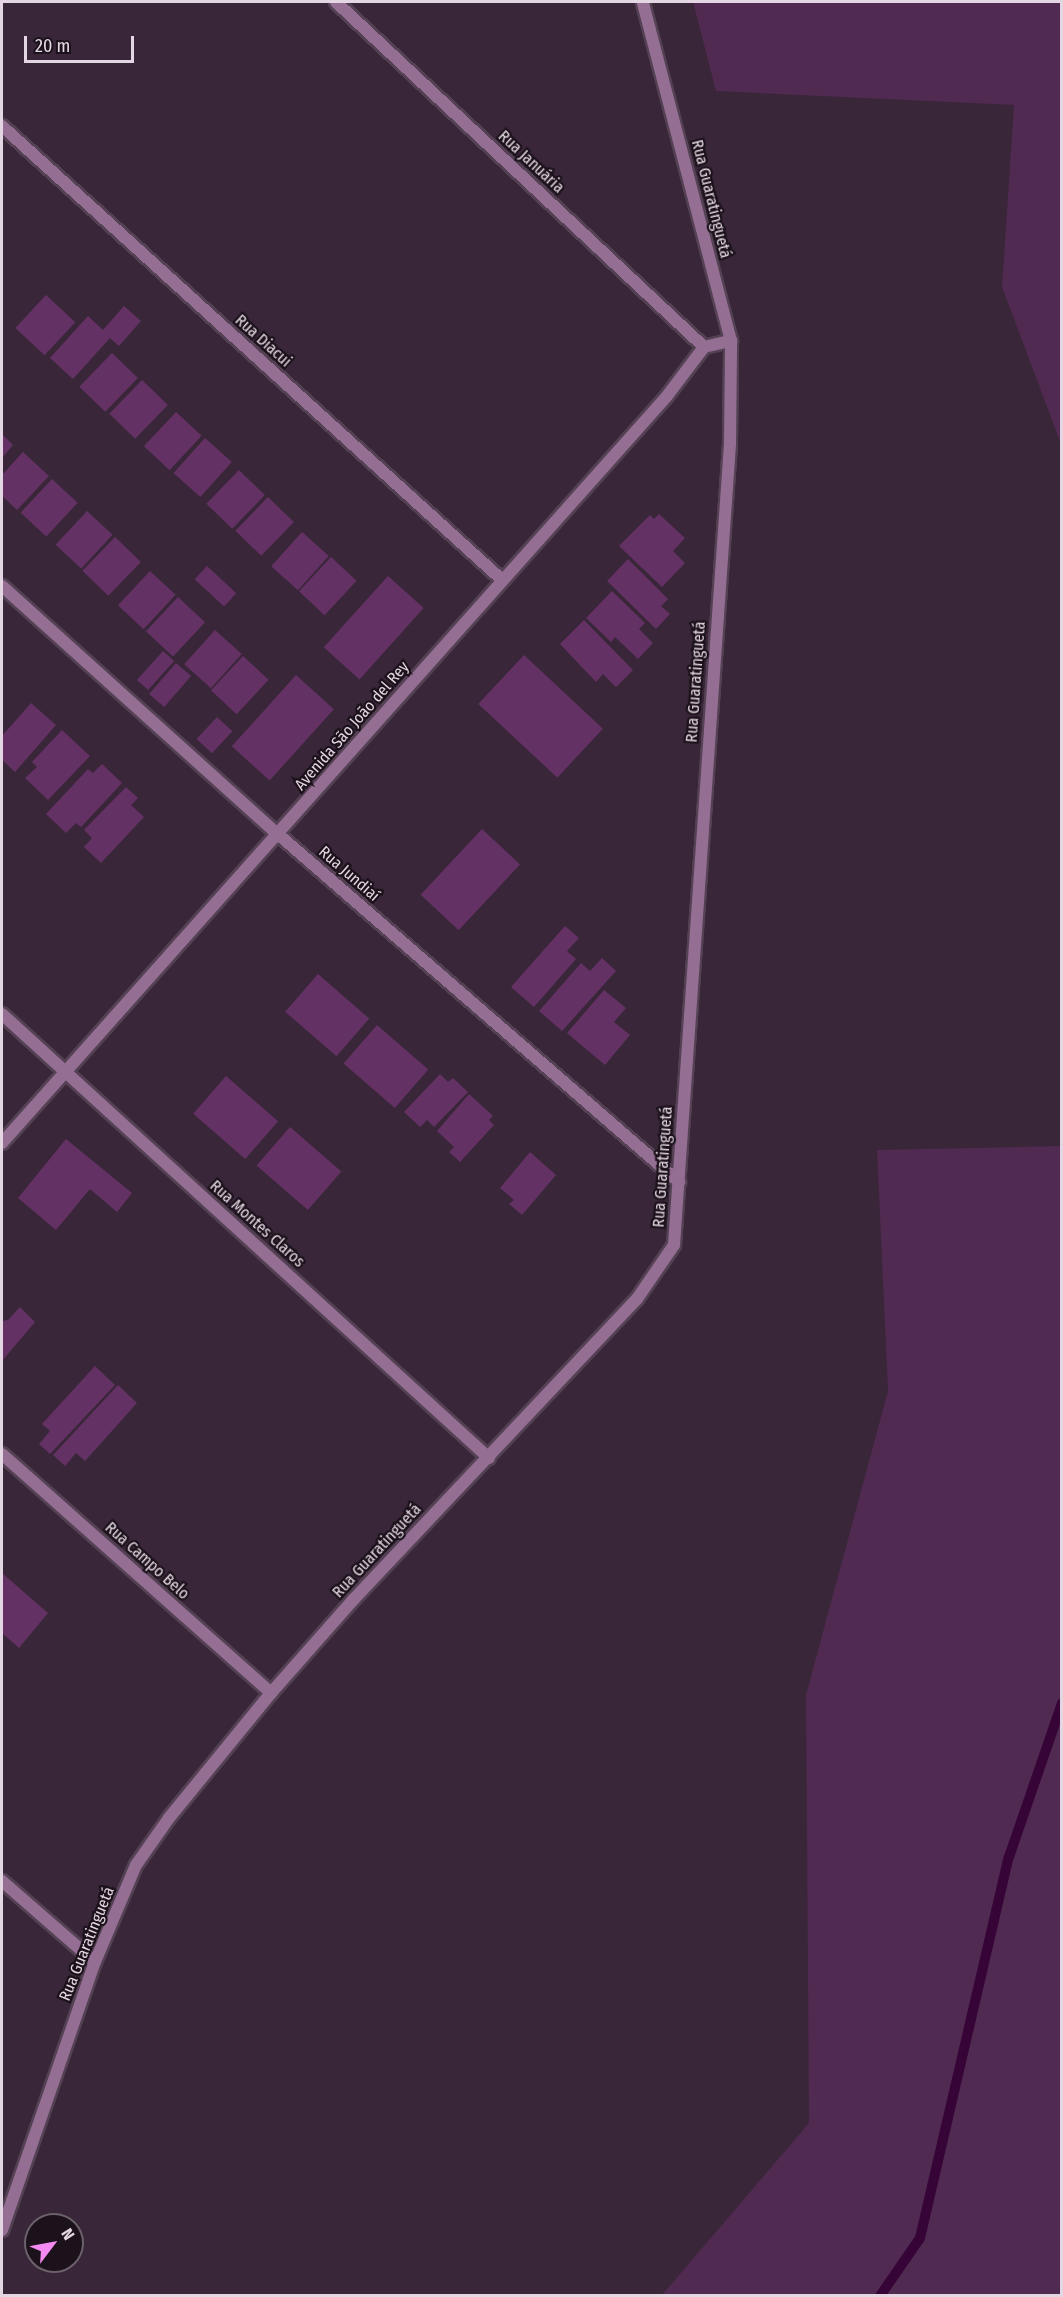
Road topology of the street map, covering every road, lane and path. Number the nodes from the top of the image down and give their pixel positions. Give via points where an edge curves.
1 (336, 2) edge
2 (643, 2) edge
3 (2, 126) edge
4 (730, 341) junction
5 (704, 347) junction
6 (501, 579) junction
7 (2, 586) edge
8 (279, 835) junction
9 (2, 1014) edge
10 (67, 1072) junction
11 (2, 1143) edge
12 (679, 1182) junction
13 (2, 1454) edge
14 (489, 1458) junction
15 (272, 1693) junction
16 (2, 1881) edge
17 (95, 1962) junction
18 (2, 2230) edge

1 - 5 street, Rua Januária
2 - 4 street, Rua Guaratinguetá
3 - 6 street, Rua Diacui
4 - 5 street
4 - 12 street, Rua Guaratinguetá via 730,444
5 - 6 street, Avenida São João del Rey via 667,396
6 - 8 street, Avenida São João del Rey
7 - 8 street, Rua Jundiaí
8 - 10 street, Avenida São João del Rey
8 - 12 street, Rua Jundiaí
9 - 10 street, Rua Montes Claros
10 - 11 street, Avenida São João del Rey
10 - 14 street, Rua Montes Claros
12 - 14 street, Rua Guaratinguetá via 674,1245 637,1299
13 - 15 street, Rua Campo Belo
14 - 15 street, Rua Guaratinguetá via 354,1599
15 - 17 street, Rua Guaratinguetá via 169,1818 136,1865
16 - 17 street
17 - 18 street, Rua Guaratinguetá

